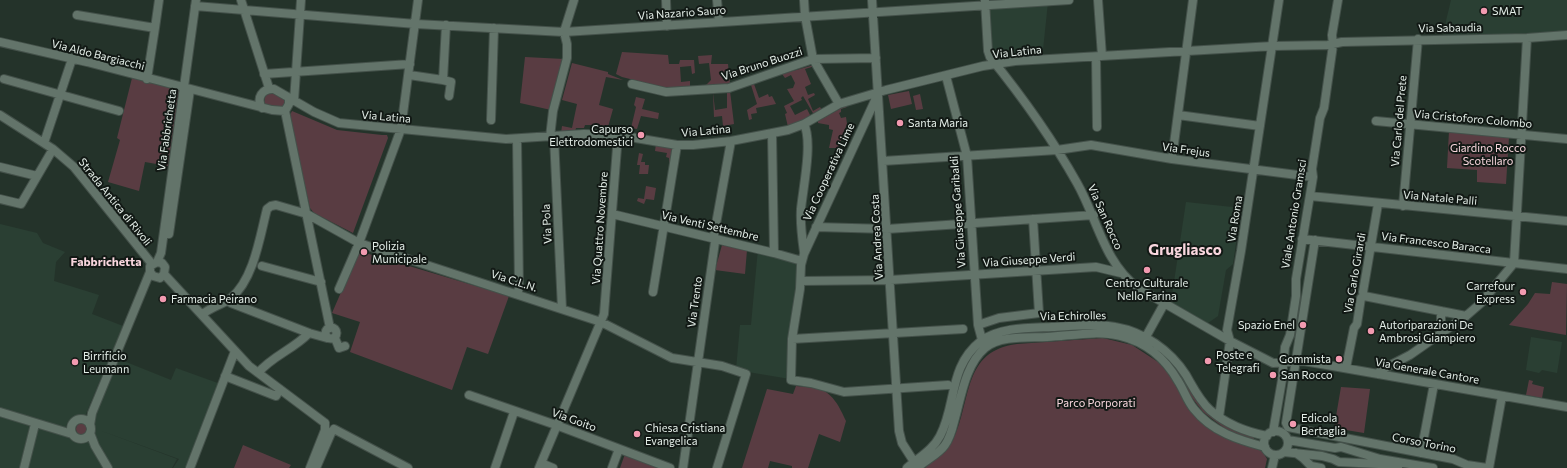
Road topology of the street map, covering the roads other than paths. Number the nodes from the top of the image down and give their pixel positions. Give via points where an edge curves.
1 (159, 0) edge
2 (241, 0) edge
3 (301, 0) edge
4 (418, 0) edge
5 (574, 0) edge
6 (666, 0) edge
7 (717, 0) edge
8 (804, 0) edge
9 (872, 0) edge
10 (1070, 0) edge
11 (1098, 0) edge
12 (1193, 0) edge
13 (1279, 0) edge
14 (1338, 0) edge
15 (986, 2) edge
16 (195, 3) edge
17 (244, 10) junction
18 (873, 12) junction
19 (300, 14) junction
20 (77, 15) dead end
21 (805, 16) junction
22 (719, 22) junction
23 (416, 24) junction
24 (446, 26) junction
25 (667, 26) junction
26 (155, 28) junction
27 (494, 28) junction
28 (564, 32) junction
29 (1567, 35) edge
30 (1527, 38) junction
31 (1418, 39) junction
32 (0, 42) edge
33 (1333, 45) junction
34 (1273, 46) junction
35 (1187, 52) junction
36 (1099, 56) junction
37 (876, 58) junction
38 (72, 59) junction
39 (813, 59) junction
40 (410, 64) junction
41 (996, 64) junction
42 (296, 71) junction
43 (264, 74) junction
44 (409, 75) junction
45 (946, 76) junction
46 (147, 78) junction
47 (4, 79) dead end
48 (443, 80) junction
49 (632, 84) dead end
50 (270, 88) junction
51 (187, 89) junction
52 (879, 93) junction
53 (61, 95) junction
54 (449, 96) dead end
55 (292, 99) junction
56 (839, 104) junction
57 (262, 108) junction
58 (119, 111) dead end
59 (285, 111) junction
60 (0, 115) edge
61 (1178, 115) junction
62 (491, 120) dead end
63 (1376, 121) dead end
64 (804, 124) junction
65 (1410, 124) junction
66 (1260, 126) junction
67 (1097, 127) dead end
68 (401, 130) junction
69 (772, 134) junction
70 (1522, 134) junction
71 (618, 135) junction
72 (552, 137) junction
73 (1567, 138) edge
74 (517, 139) junction
75 (731, 141) junction
76 (44, 143) junction
77 (677, 145) junction
78 (53, 148) junction
79 (1057, 150) junction
80 (967, 156) junction
81 (1172, 159) junction
82 (883, 162) junction
83 (0, 167) edge
84 (1254, 170) junction
85 (37, 176) junction
86 (1313, 177) junction
87 (1310, 196) junction
88 (0, 199) edge
89 (1378, 204) junction
90 (1403, 206) junction
91 (307, 214) junction
92 (612, 214) junction
93 (1094, 215) junction
94 (1515, 216) junction
95 (1034, 219) junction
96 (1567, 221) edge
97 (970, 224) junction
98 (664, 226) junction
99 (816, 227) junction
100 (887, 229) junction
101 (715, 239) junction
102 (1302, 239) junction
103 (1315, 240) junction
104 (359, 243) junction
105 (1372, 247) junction
106 (774, 252) junction
107 (803, 257) junction
108 (1514, 263) junction
109 (262, 266) dead end
110 (155, 268) junction
111 (1567, 269) edge
112 (1037, 270) junction
113 (1121, 273) junction
114 (164, 274) junction
115 (974, 275) junction
116 (890, 280) junction
117 (801, 281) junction
118 (321, 282) junction
119 (339, 289) dead end
120 (653, 292) dead end
121 (518, 294) junction
122 (1364, 296) junction
123 (228, 300) junction
124 (1164, 304) junction
125 (562, 309) junction
126 (1441, 311) junction
127 (202, 315) junction
128 (1466, 316) junction
129 (601, 322) junction
130 (978, 325) junction
131 (963, 329) dead end
132 (309, 333) junction
133 (894, 334) junction
134 (1441, 335) junction
135 (331, 338) junction
136 (792, 339) junction
137 (1144, 341) junction
138 (1230, 341) junction
139 (985, 343) junction
140 (345, 346) dead end
141 (235, 351) junction
142 (1298, 361) junction
143 (697, 362) junction
144 (1283, 362) junction
145 (1346, 368) junction
146 (258, 373) junction
147 (1378, 374) junction
148 (225, 376) junction
149 (1434, 384) junction
150 (948, 385) dead end
151 (897, 388) junction
152 (280, 389) junction
153 (469, 395) dead end
154 (1502, 396) junction
155 (1567, 407) edge
156 (0, 412) edge
157 (514, 412) junction
158 (92, 413) junction
159 (1219, 418) junction
160 (83, 419) junction
161 (72, 423) junction
162 (35, 424) junction
163 (556, 425) junction
164 (329, 428) junction
165 (60, 429) junction
166 (88, 432) junction
167 (72, 434) junction
168 (1270, 434) junction
169 (1288, 440) junction
170 (1356, 441) junction
171 (1265, 447) junction
172 (1340, 448) junction
173 (620, 449) junction
174 (1284, 452) junction
175 (1295, 453) junction
176 (1421, 453) junction
177 (1274, 455) junction
178 (1337, 463) edge
179 (540, 466) edge
180 (917, 466) edge
181 (24, 468) edge
182 (108, 468) edge
183 (190, 468) edge
184 (310, 468) edge
185 (316, 468) edge
186 (408, 468) edge
187 (494, 468) edge
188 (553, 468) edge
189 (612, 468) edge
190 (670, 468) edge
191 (683, 468) edge
192 (717, 468) edge
193 (907, 468) edge
194 (1272, 468) edge
195 (1321, 468) edge
196 (1398, 468) edge
197 (1433, 468) edge
198 (1488, 468) edge

1 - 26 street
2 - 17 street
3 - 19 street
4 - 23 street
5 - 28 street
6 - 25 street
7 - 22 street
8 - 21 street
9 - 18 street, Via Andrea Costa
10 - 15 street, Via Nazario Sauro
11 - 36 street
12 - 35 street
13 - 34 street, Via Roma
14 - 33 street, Viale Antonio Gramsci via 1332,35
15 - 18 street, Via Nazario Sauro
15 - 41 street, Via San Rocco via 988,51
16 - 17 street, Via Nazario Sauro
16 - 51 street, Via Fabbrichetta
17 - 19 street, Via Nazario Sauro
17 - 43 street
18 - 21 street, Via Nazario Sauro
18 - 37 street, Via Andrea Costa
19 - 23 street, Via Nazario Sauro
19 - 42 street
20 - 26 street
21 - 22 street, Via Nazario Sauro
21 - 39 street
22 - 25 street, Via Nazario Sauro
23 - 24 street, Via Nazario Sauro
23 - 40 street
24 - 27 street, Via Nazario Sauro
24 - 48 street
25 - 28 street, Via Nazario Sauro
26 - 46 street
27 - 28 street, Via Nazario Sauro
27 - 62 street
28 - 72 street, Via Pola via 567,58 553,111
29 - 30 street, Via Sabaudia
30 - 31 street, Via Sabaudia
30 - 70 street
31 - 33 street, Via Sabaudia via 1339,42
31 - 65 street, Via Carlo del Prete
32 - 38 street, Via Aldo Bargiacchi
33 - 34 street, Via Latina
33 - 86 street, Viale Antonio Gramsci via 1312,169
34 - 35 street, Via Latina
34 - 66 street, Via Roma
35 - 36 street, Via Latina
35 - 61 street
36 - 41 street, Via Latina
36 - 67 street
37 - 39 street, Via Bruno Buozzi
37 - 52 street, Via Andrea Costa
38 - 46 street, Via Aldo Bargiacchi
38 - 53 street
39 - 49 street, Via Bruno Buozzi via 729,88 666,92
39 - 56 street
40 - 42 street
40 - 44 street
41 - 45 street, Via Latina
41 - 79 street, Via San Rocco
42 - 43 street
42 - 55 street
43 - 50 street
44 - 48 street
44 - 68 street
45 - 52 street, Via Latina
45 - 80 street, Via Giuseppe Garibaldi
46 - 51 street, Via Aldo Bargiacchi
47 - 53 street
48 - 54 street via 451,82
50 - 55 street
50 - 57 street via 263,91 260,97 259,104
51 - 57 street
51 - 110 street, Via Fabbrichetta via 161,252
52 - 56 street, Via Latina
52 - 82 street, Via Andrea Costa
52 - 99 street, Via Cooperativa Lime
53 - 58 street
53 - 76 street
55 - 59 street
55 - 68 street, Via Latina via 339,123
56 - 64 street, Via Latina
57 - 59 street
59 - 91 street
60 - 76 street, Strada Antica di Rivoli
61 - 66 street
61 - 81 street
63 - 65 street, Via Cristoforo Colombo
64 - 69 street, Via Latina
64 - 107 street via 808,139 801,211
65 - 70 street, Via Cristoforo Colombo
65 - 90 street, Via Carlo del Prete
66 - 84 street, Via Roma
68 - 74 street, Via Latina
68 - 104 street
69 - 75 street, Via Latina
69 - 106 street
70 - 73 street, Via Cristoforo Colombo
70 - 94 street via 1517,140
71 - 72 street, Via Latina via 584,134
71 - 77 street, Via Latina
71 - 92 street, Via Quattro Novembre
72 - 74 street, Via Latina
72 - 125 street, Via Pola
74 - 121 street
75 - 77 street, Via Latina
75 - 101 street, Via Trento
76 - 78 street, Strada Antica di Rivoli
77 - 98 street
78 - 85 street
78 - 110 street, Strada Antica di Rivoli via 90,185
79 - 80 street, Via Frejus
79 - 81 street, Via Frejus via 1091,146
79 - 93 street, Via San Rocco
80 - 82 street, Via Frejus
80 - 97 street, Via Giuseppe Garibaldi
81 - 84 street, Via Frejus
82 - 100 street, Via Andrea Costa
83 - 85 street
84 - 86 street, Via Frejus
84 - 138 street, Via Roma via 1227,330
85 - 88 street via 21,204
86 - 87 street, Viale Antonio Gramsci
87 - 89 street, Via Natale Palli
87 - 102 street, Viale Antonio Gramsci
89 - 90 street, Via Natale Palli
89 - 105 street, Via Carlo Girardi
90 - 94 street, Via Natale Palli
91 - 104 street, Via C.L.N.
91 - 118 street
91 - 123 street, Via C.L.N. via 276,205 267,209 253,264 239,289
92 - 98 street, Via Venti Settembre
92 - 129 street, Via Quattro Novembre via 604,314
93 - 95 street
93 - 113 street, Via San Rocco via 1106,249
94 - 96 street, Via Natale Palli
94 - 108 street
95 - 97 street
95 - 112 street
97 - 100 street
97 - 115 street, Via Giuseppe Garibaldi
98 - 101 street, Via Venti Settembre
98 - 120 street
99 - 100 street
99 - 107 street, Via Cooperativa Lime
100 - 116 street, Via Andrea Costa
101 - 106 street, Via Venti Settembre
101 - 143 street, Via Trento
102 - 103 street, Via Francesco Baracca
102 - 144 street, Viale Antonio Gramsci via 1290,335
103 - 105 street, Via Francesco Baracca
103 - 142 street
104 - 119 street
104 - 121 street, Via C.L.N.
105 - 108 street, Via Francesco Baracca
105 - 122 street, Via Carlo Girardi
106 - 107 street, Via Venti Settembre
107 - 117 street
108 - 111 street, Via Francesco Baracca
108 - 128 street via 1481,303
109 - 118 street
110 - 114 street via 166,269
110 - 114 street via 158,278
110 - 158 street via 142,290
112 - 113 street, Via Giuseppe Verdi via 1096,267
112 - 115 street, Via Giuseppe Verdi
112 - 130 street via 1039,313 999,318
113 - 124 street, Via San Rocco
114 - 127 street
115 - 116 street, Via Giuseppe Verdi
115 - 130 street, Via Giuseppe Garibaldi
116 - 117 street, Via Giuseppe Verdi
116 - 133 street, Via Andrea Costa
117 - 136 street
118 - 135 street via 330,328 326,333
121 - 125 street, Via C.L.N.
122 - 126 street
122 - 145 street, Via Carlo Girardi via 1361,298
123 - 127 street
123 - 132 street
124 - 137 street
124 - 138 street, Via San Rocco
125 - 129 street, Via C.L.N.
126 - 128 street
126 - 134 street
127 - 141 street
128 - 134 street
129 - 143 street, Via C.L.N. via 672,358
129 - 163 street
130 - 139 street, Via Giuseppe Garibaldi
131 - 133 street
132 - 135 street
132 - 146 street via 266,363
133 - 136 street
133 - 151 street, Via Andrea Costa
134 - 147 street
135 - 140 street via 339,348
136 - 151 street via 791,380 844,392
137 - 139 street, Via Echirolles via 1098,334 1010,339
137 - 159 street, Via Echirolles via 1172,357 1186,374 1199,398
137 - 171 street, Via Echirolles via 1164,361 1195,410 1210,424 1225,434
138 - 144 street, Via San Rocco via 1273,362
138 - 159 street, Via Roma
139 - 180 street via 971,367 949,439 940,450
141 - 146 street
141 - 148 street
142 - 144 street, Via Generale Cantore
142 - 145 street, Via Generale Cantore
142 - 170 street, Corso Torino via 1286,423 1288,427
143 - 191 street, Via Trento
143 - 192 street, Via C.L.N. via 722,366 746,374
144 - 168 street, Viale Antonio Gramsci via 1282,380
145 - 147 street, Via Generale Cantore
146 - 152 street
147 - 149 street, Via Generale Cantore
148 - 152 street via 276,396
148 - 183 street
149 - 154 street, Via Generale Cantore
149 - 176 street
150 - 151 street
151 - 180 street, Via Andrea Costa via 901,439
152 - 164 street
153 - 157 street, Via Goito
154 - 155 street, Via Generale Cantore
154 - 198 street
156 - 162 street
157 - 163 street, Via Goito
157 - 187 street
158 - 160 street
158 - 166 street
159 - 168 street, Via Echirolles via 1236,427
160 - 161 street
160 - 166 street
161 - 165 street
161 - 167 street
162 - 165 street
162 - 181 street
163 - 173 street, Via Goito
163 - 179 street
164 - 184 street
164 - 185 street
164 - 186 street
165 - 167 street
166 - 167 street via 78,439
166 - 182 street
168 - 169 street via 1280,432
168 - 171 street
169 - 172 street, Corso Torino
169 - 174 street
170 - 172 street
170 - 176 street, Corso Torino
171 - 177 street
172 - 178 street via 1332,452
172 - 178 street via 1347,457
172 - 197 street, Corso Torino
173 - 189 street
173 - 190 street, Via Goito
174 - 175 street
174 - 177 street
175 - 178 street
175 - 195 street via 1310,466
176 - 198 street, Corso Torino
177 - 194 street
178 - 196 street via 1378,464
179 - 188 street
180 - 193 street

